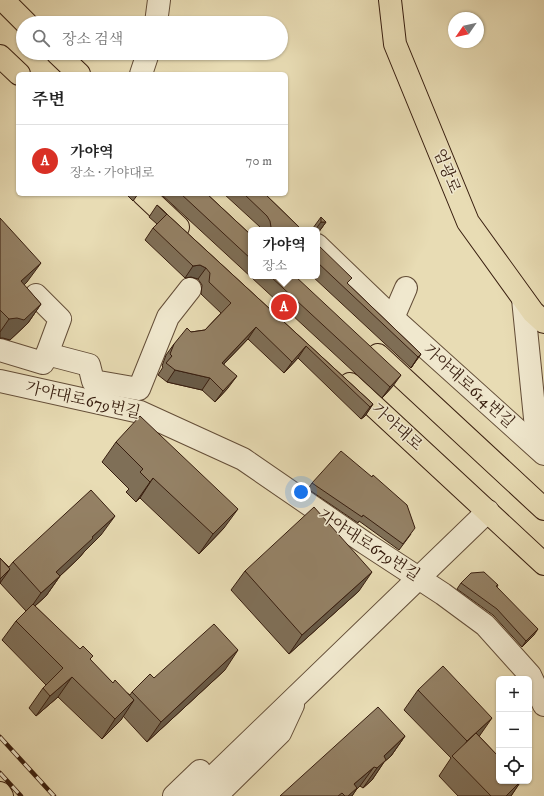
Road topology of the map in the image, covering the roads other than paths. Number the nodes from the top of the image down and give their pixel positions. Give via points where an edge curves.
1 (3, 0) edge
2 (159, 0) edge
3 (390, 0) edge
4 (19, 16) edge
5 (157, 16) edge
6 (0, 56) edge
7 (64, 60) edge
8 (17, 72) edge
9 (77, 72) edge
10 (145, 196) edge
11 (195, 243) edge
12 (320, 248) edge
13 (406, 288) dead end
14 (190, 289) dead end
15 (36, 295) edge
16 (523, 299) junction
17 (393, 318) junction
18 (544, 322) edge
19 (363, 340) edge
20 (0, 350) edge
21 (47, 354) junction
22 (336, 371) edge
23 (0, 381) edge
24 (541, 451) edge
25 (544, 509) edge
26 (488, 511) junction
27 (544, 564) edge
28 (420, 578) junction
29 (298, 693) junction
30 (544, 706) edge
31 (0, 793) edge
32 (2, 796) edge
33 (174, 796) edge
34 (193, 796) edge
35 (216, 796) edge

1 - 4 main road
2 - 5 street
3 - 16 main road, 엄광로 via 396,44 468,222
6 - 8 main road
7 - 9 main road
10 - 11 main road
12 - 17 street, 가야대로614번길
13 - 17 street
14 - 21 street via 168,317 139,389 93,381 89,365
15 - 21 street via 60,319
16 - 18 main road, 엄광로
16 - 24 street
17 - 24 street, 가야대로614번길
19 - 25 main road
20 - 21 street via 44,363
22 - 26 main road, 가야대로
23 - 28 street, 가야대로679번길 via 140,412 243,460
26 - 27 main road, 가야대로
26 - 28 street
28 - 29 street
28 - 30 street, 가야대로679번길 via 485,625 530,675
29 - 33 street via 260,711
29 - 34 street
29 - 35 street via 280,733
31 - 32 main road

